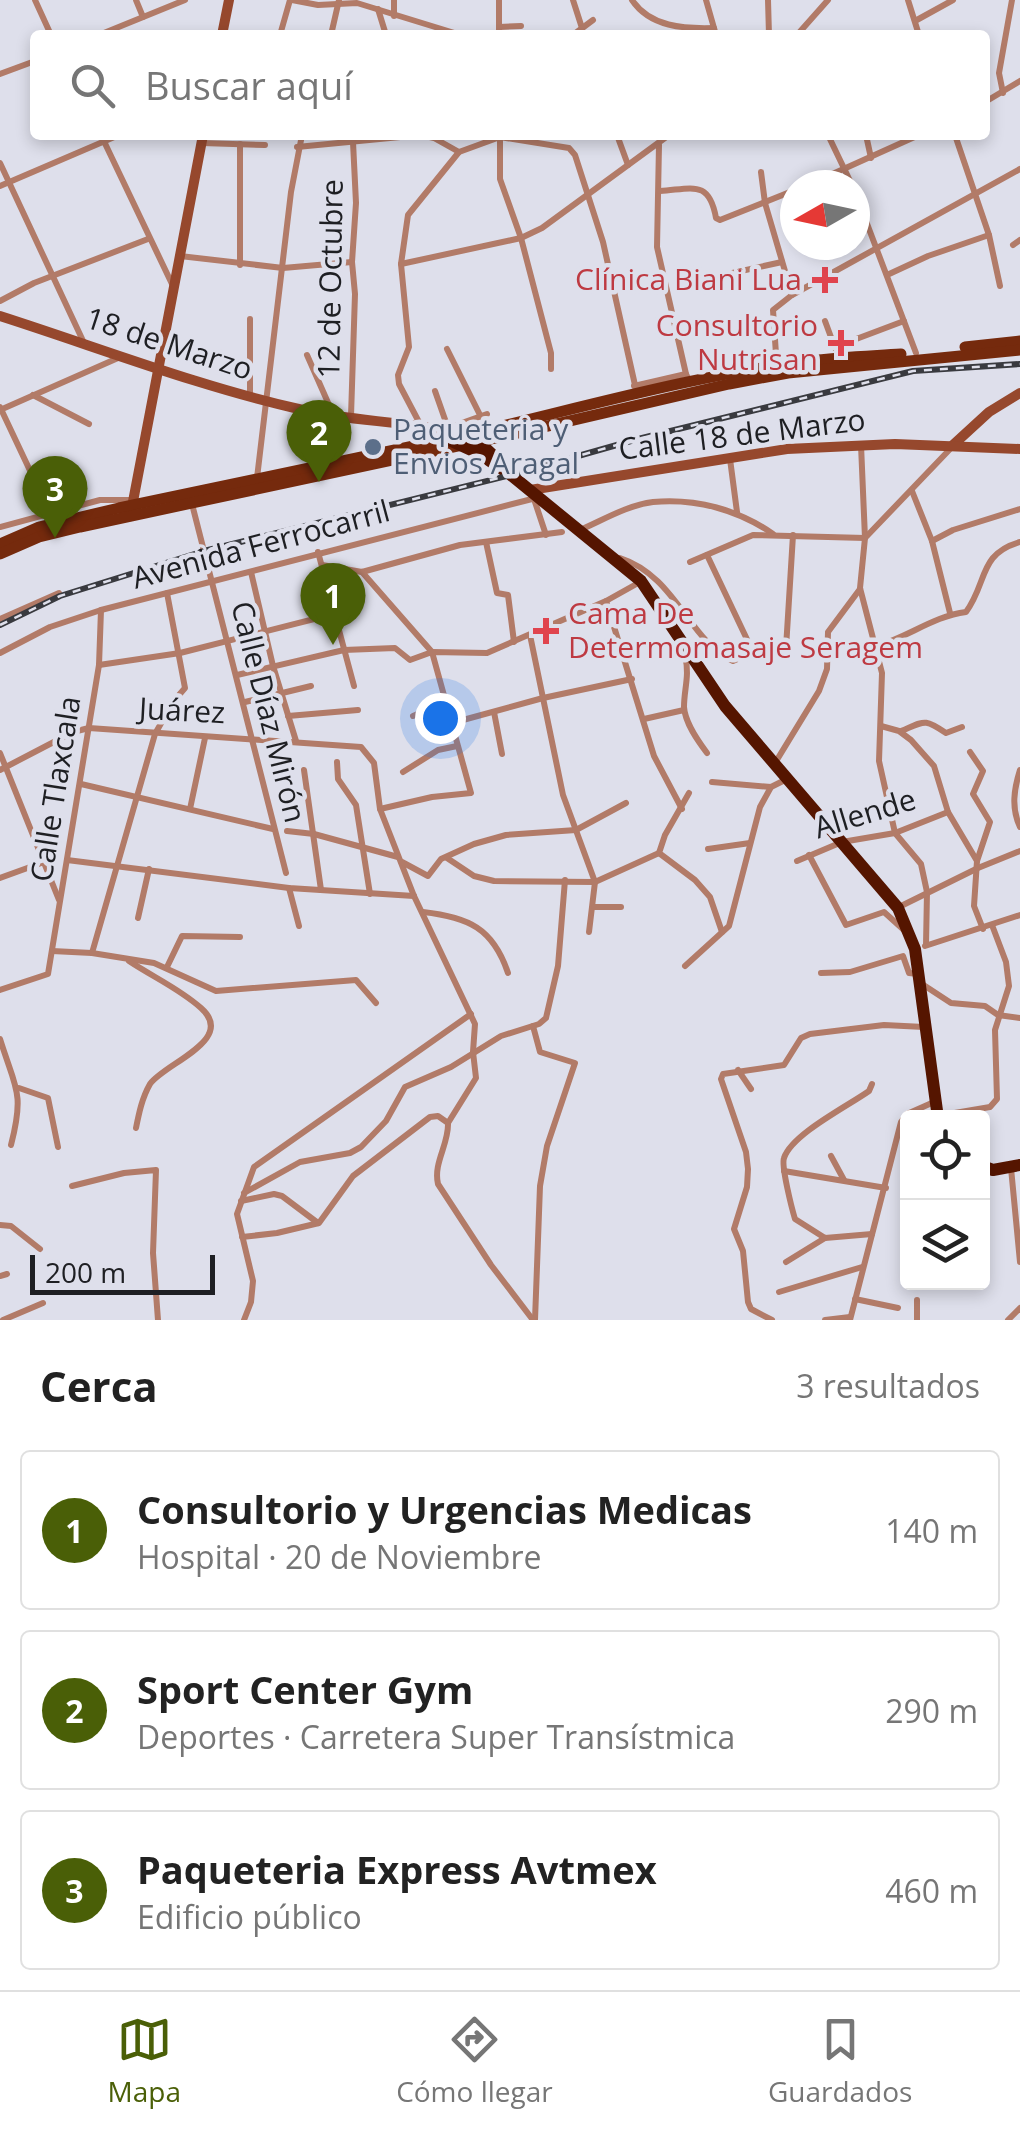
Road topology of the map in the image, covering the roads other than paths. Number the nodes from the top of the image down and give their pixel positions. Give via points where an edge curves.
1 (35, 0) edge
2 (136, 0) edge
3 (184, 0) edge
4 (229, 0) edge
5 (291, 0) edge
6 (394, 0) edge
7 (499, 0) edge
8 (573, 0) edge
9 (632, 0) edge
10 (706, 0) edge
11 (768, 0) edge
12 (828, 0) edge
13 (908, 0) edge
14 (953, 0) edge
15 (1012, 0) edge
16 (339, 2) edge
17 (378, 9) junction
18 (394, 16) junction
19 (143, 18) junction
20 (593, 20) dead end
21 (914, 21) junction
22 (521, 26) dead end
23 (582, 28) junction
24 (49, 30) edge
25 (112, 30) edge
26 (223, 30) edge
27 (282, 30) edge
28 (332, 30) edge
29 (384, 30) edge
30 (443, 30) edge
31 (499, 30) edge
32 (503, 30) edge
33 (579, 30) edge
34 (690, 30) edge
35 (714, 30) edge
36 (769, 30) edge
37 (801, 30) edge
38 (917, 30) edge
39 (30, 62) edge
40 (0, 74) edge
41 (1020, 81) edge
42 (1004, 93) junction
43 (990, 100) edge
44 (98, 140) edge
45 (103, 140) edge
46 (203, 140) edge
47 (210, 140) edge
48 (300, 140) edge
49 (373, 140) edge
50 (433, 140) edge
51 (490, 140) edge
52 (500, 140) edge
53 (523, 140) edge
54 (619, 140) edge
55 (663, 140) edge
56 (831, 140) edge
57 (867, 140) edge
58 (909, 140) edge
59 (957, 140) edge
60 (353, 142) junction
61 (240, 144) junction
62 (265, 144) dead end
63 (659, 144) junction
64 (297, 147) junction
65 (459, 152) junction
66 (872, 158) junction
67 (0, 163) edge
68 (628, 165) junction
69 (846, 169) joint
70 (1020, 169) edge
71 (761, 172) dead end
72 (9, 182) junction
73 (0, 186) edge
74 (660, 191) junction
75 (975, 192) junction
76 (588, 193) junction
77 (780, 196) edge
78 (765, 203) junction
79 (870, 230) edge
80 (989, 235) junction
81 (521, 238) junction
82 (148, 239) junction
83 (877, 249) junction
84 (180, 256) junction
85 (352, 262) junction
86 (782, 262) junction
87 (401, 264) junction
88 (240, 265) junction
89 (283, 268) junction
90 (888, 275) junction
91 (714, 276) dead end
92 (54, 277) junction
93 (1000, 286) dead end
94 (175, 290) junction
95 (792, 295) junction
96 (0, 301) edge
97 (0, 316) edge
98 (250, 319) dead end
99 (825, 321) dead end
100 (904, 322) junction
101 (1020, 341) edge
102 (84, 343) junction
103 (447, 349) dead end
104 (1020, 350) edge
105 (916, 353) junction
106 (306, 355) dead end
107 (123, 356) junction
108 (838, 358) junction
109 (551, 369) dead end
110 (159, 370) junction
111 (777, 370) junction
112 (689, 378) junction
113 (635, 384) junction
114 (436, 392) dead end
115 (1020, 393) edge
116 (33, 395) junction
117 (250, 395) junction
118 (624, 398) junction
119 (268, 401) junction
120 (0, 409) edge
121 (334, 415) junction
122 (351, 416) junction
123 (89, 424) dead end
124 (420, 424) junction
125 (453, 436) junction
126 (479, 442) junction
127 (861, 445) junction
128 (954, 446) junction
129 (1020, 448) edge
130 (730, 456) junction
131 (511, 475) junction
132 (288, 478) junction
133 (257, 479) junction
134 (912, 490) junction
135 (534, 496) junction
136 (192, 504) junction
137 (132, 507) junction
138 (1020, 509) edge
139 (737, 512) junction
140 (50, 514) junction
141 (0, 527) edge
142 (580, 530) junction
143 (562, 532) dead end
144 (774, 534) junction
145 (546, 535) junction
146 (794, 535) junction
147 (865, 538) junction
148 (0, 540) edge
149 (486, 542) junction
150 (932, 542) junction
151 (1020, 542) edge
152 (318, 552) junction
153 (0, 554) edge
154 (611, 555) junction
155 (708, 555) junction
156 (690, 562) dead end
157 (322, 565) junction
158 (251, 572) junction
159 (362, 572) junction
160 (212, 582) junction
161 (641, 582) junction
162 (860, 588) junction
163 (59, 593) dead end
164 (167, 593) junction
165 (606, 601) junction
166 (101, 610) junction
167 (334, 614) junction
168 (950, 614) junction
169 (0, 619) edge
170 (264, 630) junction
171 (530, 635) junction
172 (228, 640) junction
173 (514, 642) junction
174 (877, 646) junction
175 (684, 648) junction
176 (344, 650) junction
177 (180, 652) junction
178 (432, 652) junction
179 (752, 652) junction
180 (0, 653) edge
181 (99, 665) junction
182 (273, 666) junction
183 (237, 675) junction
184 (632, 679) junction
185 (312, 686) dead end
186 (354, 686) dead end
187 (280, 694) junction
188 (543, 698) junction
189 (244, 702) junction
190 (446, 702) junction
191 (358, 710) dead end
192 (684, 710) junction
193 (494, 712) junction
194 (288, 716) junction
195 (413, 716) dead end
196 (644, 718) junction
197 (452, 723) junction
198 (880, 726) junction
199 (962, 726) dead end
200 (89, 728) junction
201 (900, 732) junction
202 (155, 734) junction
203 (252, 737) junction
204 (205, 738) junction
205 (273, 740) junction
206 (296, 741) junction
207 (456, 746) junction
208 (970, 752) dead end
209 (0, 753) edge
210 (707, 753) dead end
211 (502, 754) dead end
212 (258, 757) junction
213 (337, 762) dead end
214 (775, 763) junction
215 (3, 769) edge
216 (304, 770) dead end
217 (1020, 770) edge
218 (403, 772) dead end
219 (788, 778) junction
220 (712, 782) dead end
221 (81, 784) junction
222 (771, 787) junction
223 (689, 792) dead end
224 (137, 798) junction
225 (626, 802) dead end
226 (380, 809) junction
227 (682, 809) junction
228 (190, 810) junction
229 (948, 812) junction
230 (1020, 827) edge
231 (273, 829) junction
232 (576, 830) junction
233 (288, 831) dead end
234 (895, 833) junction
235 (314, 834) junction
236 (842, 842) junction
237 (750, 844) junction
238 (362, 847) junction
239 (708, 849) dead end
240 (659, 852) junction
241 (1020, 852) edge
242 (808, 856) junction
243 (446, 857) junction
244 (400, 859) junction
245 (67, 860) junction
246 (797, 861) dead end
247 (44, 862) junction
248 (978, 864) junction
249 (119, 866) junction
250 (149, 869) junction
251 (286, 873) dead end
252 (0, 878) edge
253 (565, 880) junction
254 (595, 882) junction
255 (289, 888) junction
256 (321, 890) junction
257 (927, 892) junction
258 (370, 894) junction
259 (414, 896) junction
260 (60, 901) junction
261 (594, 907) junction
262 (621, 907) dead end
263 (898, 908) junction
264 (422, 912) junction
265 (138, 918) dead end
266 (1019, 918) edge
267 (992, 925) junction
268 (299, 926) dead end
269 (983, 929) junction
270 (589, 932) dead end
271 (722, 932) junction
272 (909, 933) junction
273 (240, 937) dead end
274 (920, 947) junction
275 (52, 951) junction
276 (92, 954) junction
277 (124, 958) junction
278 (685, 966) dead end
279 (168, 967) junction
280 (508, 973) dead end
281 (821, 973) dead end
282 (920, 978) junction
283 (0, 990) edge
284 (376, 1003) dead end
285 (471, 1014) junction
286 (998, 1015) junction
287 (1020, 1018) edge
288 (532, 1026) junction
289 (925, 1027) junction
290 (0, 1039) edge
291 (473, 1052) junction
292 (738, 1070) junction
293 (872, 1084) dead end
294 (19, 1088) junction
295 (750, 1089) dead end
296 (937, 1110) edge
297 (950, 1110) edge
298 (448, 1122) junction
299 (900, 1126) edge
300 (136, 1128) dead end
301 (12, 1145) dead end
302 (58, 1147) dead end
303 (831, 1156) dead end
304 (1016, 1166) edge
305 (990, 1169) edge
306 (784, 1170) junction
307 (844, 1181) junction
308 (72, 1186) dead end
309 (886, 1188) junction
310 (242, 1197) junction
311 (319, 1223) junction
312 (0, 1224) edge
313 (872, 1234) junction
314 (242, 1237) junction
315 (825, 1238) junction
316 (40, 1249) dead end
317 (786, 1262) dead end
318 (1020, 1262) edge
319 (862, 1267) junction
320 (779, 1292) dead end
321 (854, 1299) junction
322 (917, 1300) dead end
323 (42, 1303) dead end
324 (898, 1308) dead end
325 (1020, 1308) edge
326 (850, 1318) edge
327 (4, 1320) edge
328 (158, 1320) edge
329 (244, 1320) edge
330 (534, 1320) edge
331 (772, 1320) edge
332 (825, 1320) edge
333 (917, 1320) edge
334 (1008, 1320) edge

1 - 24 street
2 - 19 street
3 - 19 street
4 - 26 main road
5 - 16 street
5 - 27 street
6 - 18 street
7 - 31 street
8 - 23 street
9 - 34 street via 636,8
10 - 35 street
11 - 36 street
12 - 37 street
13 - 21 street
14 - 21 street
15 - 42 street via 999,73
16 - 17 street
16 - 28 street
17 - 18 street
17 - 29 street
18 - 30 street
19 - 25 street
20 - 23 street
21 - 38 street
22 - 32 street
23 - 33 street
39 - 40 street
41 - 42 street
42 - 43 street
44 - 72 street
45 - 82 street
46 - 84 main road
47 - 61 street
48 - 64 street
49 - 60 street
50 - 65 street
51 - 65 street
52 - 81 street via 500,179
53 - 76 street via 569,148
54 - 68 street
55 - 63 street
56 - 69 street
57 - 66 street
58 - 66 street
59 - 75 street
60 - 64 street
60 - 85 street, 12 de Octubre
61 - 62 street
61 - 88 street
63 - 68 street
63 - 74 street
64 - 89 street
65 - 87 street via 408,215
66 - 69 street
67 - 72 street
68 - 76 street
70 - 75 street
71 - 78 street
72 - 73 street
72 - 92 street
74 - 78 street via 705,191 720,220
74 - 112 street via 657,247
75 - 80 street
75 - 83 street
76 - 81 street
76 - 113 street
77 - 78 street
78 - 86 street
79 - 83 street
80 - 90 street
80 - 93 street
81 - 87 street
81 - 109 street
82 - 92 street
82 - 94 street
83 - 90 street
83 - 95 street
84 - 88 street
84 - 94 main road
85 - 89 street
85 - 122 street, 12 de Octubre
86 - 91 street
86 - 95 street
87 - 124 street via 409,346 399,384
88 - 89 street
89 - 119 street
90 - 100 street
92 - 96 street
92 - 102 street
94 - 110 main road
95 - 111 street via 772,317
97 - 102 main road, 18 de Marzo
98 - 117 street
99 - 108 street
100 - 105 street
100 - 108 street
101 - 105 main road
102 - 107 main road, 18 de Marzo
103 - 125 street via 484,416
104 - 108 main road
105 - 108 main road
106 - 121 street
107 - 110 main road, 18 de Marzo
107 - 116 street
108 - 111 main road
110 - 117 main road, 18 de Marzo
110 - 137 main road
111 - 112 main road
111 - 126 main road
112 - 113 street
112 - 118 main road
113 - 118 street
114 - 125 street
115 - 128 main road
116 - 120 street
116 - 123 street
117 - 119 main road, 18 de Marzo
118 - 125 main road
119 - 121 main road, 18 de Marzo
119 - 133 street
120 - 140 street
121 - 122 main road, 18 de Marzo
122 - 124 main road, 18 de Marzo
124 - 125 main road, 18 de Marzo
125 - 126 highway
125 - 131 highway
125 - 132 main road
126 - 131 highway
127 - 128 main road, Calle 18 de Marzo
127 - 130 main road, Calle 18 de Marzo
127 - 147 street
128 - 129 main road, Calle 18 de Marzo
128 - 134 street
130 - 135 main road, Calle 18 de Marzo
130 - 139 street
131 - 135 highway
132 - 133 main road
132 - 136 main road
133 - 137 main road
134 - 147 street
134 - 150 street
135 - 142 highway
135 - 145 street
135 - 152 street, Avenida Ferrocarril
136 - 137 main road
136 - 160 street, Calle Díaz Mirón
137 - 140 street via 100,500
137 - 148 main road
137 - 153 main road
138 - 150 street
139 - 142 street via 652,502
139 - 144 street
140 - 141 street
142 - 154 highway
143 - 145 street
144 - 146 street
144 - 155 street via 742,538
145 - 149 street
146 - 147 street
146 - 179 street via 786,648
147 - 162 street
149 - 159 street
149 - 173 street via 497,594 508,595
150 - 168 street
151 - 168 street via 992,555 974,602 966,612
152 - 157 street
152 - 158 street, Avenida Ferrocarril
154 - 161 highway
154 - 179 street via 653,576 730,660
155 - 156 street
155 - 179 street
157 - 159 street
157 - 167 street
158 - 160 street, Avenida Ferrocarril
158 - 170 street
159 - 178 street
160 - 164 street, Avenida Ferrocarril
160 - 172 street, Calle Díaz Mirón
161 - 165 street
161 - 175 highway
162 - 174 street
162 - 214 street via 828,632 819,692
163 - 169 street
164 - 166 street, Avenida Ferrocarril
164 - 177 street
165 - 171 street
165 - 184 street
166 - 180 street, Avenida Ferrocarril
166 - 181 street, Calle Tlaxcala
167 - 170 street
167 - 176 street
168 - 174 street
170 - 172 street
170 - 182 street
171 - 173 street
171 - 188 street
172 - 177 street
172 - 183 street, Calle Díaz Mirón
173 - 178 street via 486,653
174 - 198 street
175 - 192 street
175 - 214 highway
176 - 178 street via 395,648 410,660
176 - 182 street
176 - 186 street
177 - 181 street
177 - 202 street via 185,688
178 - 190 street
181 - 200 street, Calle Tlaxcala
182 - 183 street
182 - 187 street
183 - 189 street, Calle Díaz Mirón
184 - 188 street
184 - 196 street
185 - 187 street
187 - 189 street
187 - 194 street
188 - 193 street
188 - 232 street
189 - 203 street, Calle Díaz Mirón
190 - 195 street
190 - 197 street
191 - 194 street
192 - 196 street
192 - 210 street
193 - 197 street
193 - 211 street
194 - 206 street
196 - 227 street via 654,756
197 - 207 street
198 - 201 street
198 - 234 street via 879,761
199 - 201 street via 946,733 925,722
200 - 202 street, Juárez
200 - 215 street
200 - 221 street, Calle Tlaxcala
201 - 229 street via 934,766
202 - 204 street, Juárez
202 - 224 street
203 - 204 street, Juárez
203 - 205 street, Juárez
203 - 212 street, Calle Díaz Mirón
204 - 228 street
205 - 206 street, Juárez
205 - 212 street, Juárez
206 - 226 street, Juárez via 360,747 374,763
207 - 218 street
207 - 226 street via 471,793
208 - 248 street via 983,766 973,794 990,822
209 - 215 street
212 - 231 street, Calle Díaz Mirón
213 - 238 street via 338,779 356,805
214 - 219 highway
215 - 247 street
216 - 235 street
217 - 230 street via 1014,800
219 - 222 street
219 - 236 highway
220 - 222 street
221 - 224 street
221 - 245 street, Calle Tlaxcala
222 - 237 street
223 - 227 street
224 - 228 street
224 - 249 street
225 - 232 street
226 - 244 street
227 - 240 street
228 - 231 street
229 - 234 street, Allende
229 - 248 street
231 - 251 street, Calle Díaz Mirón
232 - 243 street via 502,836
232 - 254 street
233 - 235 street
234 - 236 street, Allende
234 - 257 street via 921,864
235 - 238 street
235 - 256 street
236 - 242 street, Allende
236 - 263 highway
237 - 239 street
237 - 271 street via 735,911
238 - 244 street
238 - 258 street
240 - 254 street
240 - 271 street via 710,897
241 - 248 street
242 - 246 street, Allende
242 - 272 street via 846,925 884,912
243 - 244 street via 425,876
243 - 253 street via 494,881
244 - 259 street
245 - 249 street
245 - 260 street, Calle Tlaxcala
247 - 252 street
247 - 260 street
248 - 257 street
248 - 269 street via 974,906
249 - 250 street
249 - 276 street
250 - 255 street
250 - 265 street
253 - 254 street
253 - 288 street via 556,978 546,1018
254 - 261 street
255 - 256 street
255 - 268 street
256 - 258 street
257 - 263 street
257 - 274 street
258 - 259 street
259 - 264 street
260 - 275 street, Calle Tlaxcala
261 - 262 street
261 - 270 street
263 - 272 highway
264 - 280 street via 466,921 486,933
264 - 285 street
266 - 267 street
267 - 269 street
267 - 286 street via 1008,986
269 - 274 street
271 - 278 street
272 - 274 highway
273 - 279 street via 182,936
274 - 282 highway
275 - 276 street
275 - 283 street, Calle Tlaxcala via 48,974
276 - 277 street
277 - 279 street
277 - 300 street via 205,1011 211,1026 208,1038 151,1084
279 - 284 street via 216,991 356,980
281 - 282 street via 903,956
282 - 286 street via 950,1003 985,1006
282 - 289 highway
285 - 291 street
285 - 310 street via 259,1162
286 - 287 street
286 - 297 street via 997,1099 990,1107
288 - 291 street
288 - 330 street via 540,1052 574,1062 540,1186
289 - 292 street via 806,1035 784,1065
289 - 296 highway
290 - 294 street
291 - 298 street via 476,1078
291 - 310 street via 405,1087 386,1122 361,1147 300,1162
292 - 295 street
292 - 331 street via 721,1079 748,1169 734,1229 748,1302
293 - 306 street via 796,1142
294 - 301 street
294 - 302 street via 48,1098
298 - 311 street via 430,1116 353,1176
298 - 330 street via 438,1184
299 - 309 street
303 - 307 street
304 - 305 highway
304 - 318 street
306 - 307 street
306 - 315 street via 794,1220
307 - 309 street
308 - 328 street via 156,1170 152,1253
309 - 313 street
310 - 311 street via 282,1196
310 - 314 street
311 - 314 street
312 - 316 street
313 - 315 street
313 - 319 street
314 - 329 street via 253,1281
315 - 317 street
319 - 320 street
319 - 321 street
321 - 324 street
321 - 326 street
322 - 333 street
323 - 327 street
325 - 334 street
326 - 332 street

